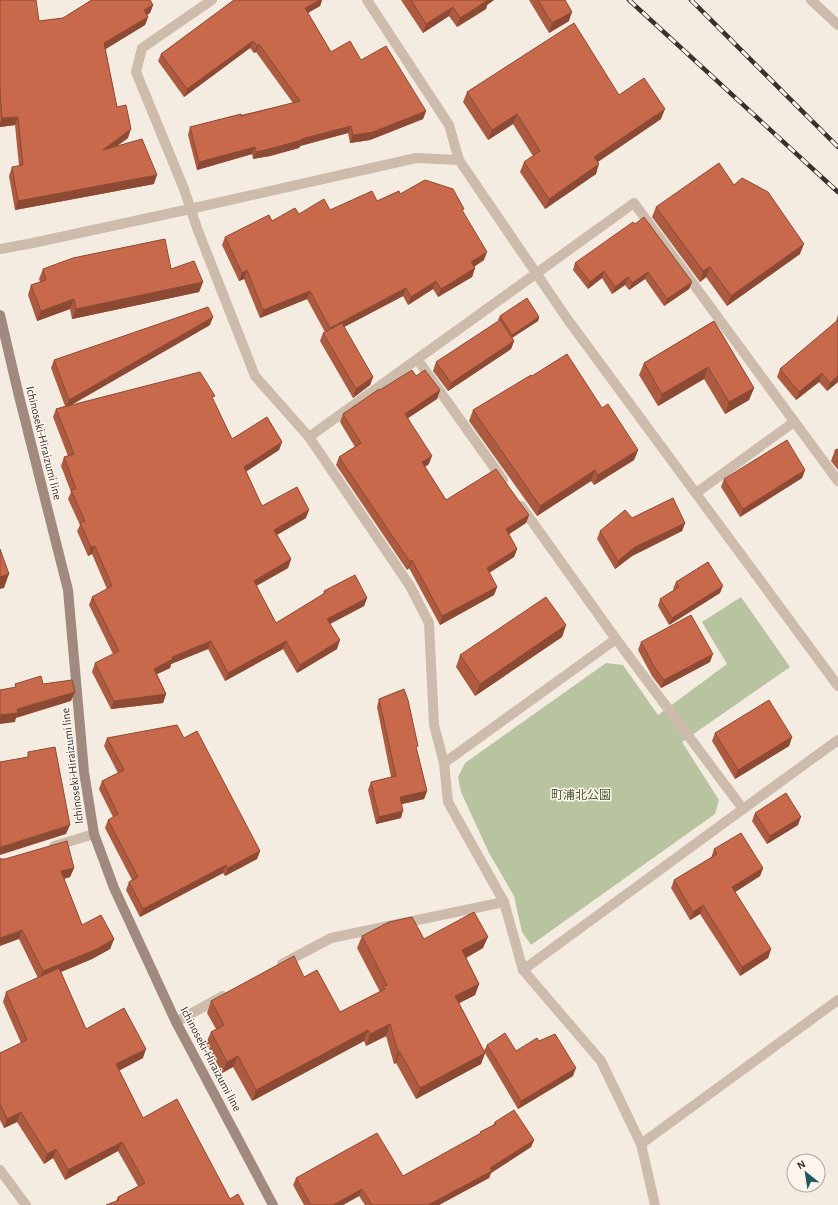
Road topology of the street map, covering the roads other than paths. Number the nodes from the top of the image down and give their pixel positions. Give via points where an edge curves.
1 (212, 0) edge
2 (367, 0) edge
3 (811, 0) edge
4 (838, 25) edge
5 (459, 160) junction
6 (190, 209) junction
7 (0, 249) edge
8 (536, 273) junction
9 (0, 315) edge
10 (417, 359) junction
11 (794, 422) junction
12 (309, 437) junction
13 (838, 481) edge
14 (696, 493) junction
15 (616, 639) junction
16 (838, 686) edge
17 (838, 740) edge
18 (444, 763) junction
19 (743, 809) junction
20 (94, 834) junction
21 (43, 849) edge
22 (504, 902) junction
23 (277, 967) edge
24 (523, 970) junction
25 (230, 993) edge
26 (838, 1000) edge
27 (176, 1022) junction
28 (641, 1144) junction
29 (0, 1170) edge
30 (26, 1205) edge
31 (274, 1205) edge
32 (655, 1205) edge

1 - 6 street via 142,48 136,72
2 - 5 street via 449,125
3 - 4 street
5 - 6 street via 416,158
5 - 8 street
6 - 7 street
6 - 12 street via 255,376
8 - 10 street
8 - 11 street via 634,203
8 - 14 street
9 - 20 main road, Ichinoseki-Hiraizumi line via 68,590 84,772
10 - 12 street
10 - 15 street
11 - 13 street
11 - 14 street
12 - 18 street via 410,586 429,623 434,725
14 - 16 street
15 - 18 street
15 - 19 street
17 - 19 street
18 - 22 street via 448,802
19 - 24 street
20 - 21 street
20 - 27 main road, Ichinoseki-Hiraizumi line via 114,888
22 - 23 street via 331,938
22 - 24 street
24 - 28 street via 601,1061
25 - 27 street
26 - 28 street
27 - 31 main road, Ichinoseki-Hiraizumi line
28 - 32 street
29 - 30 street

